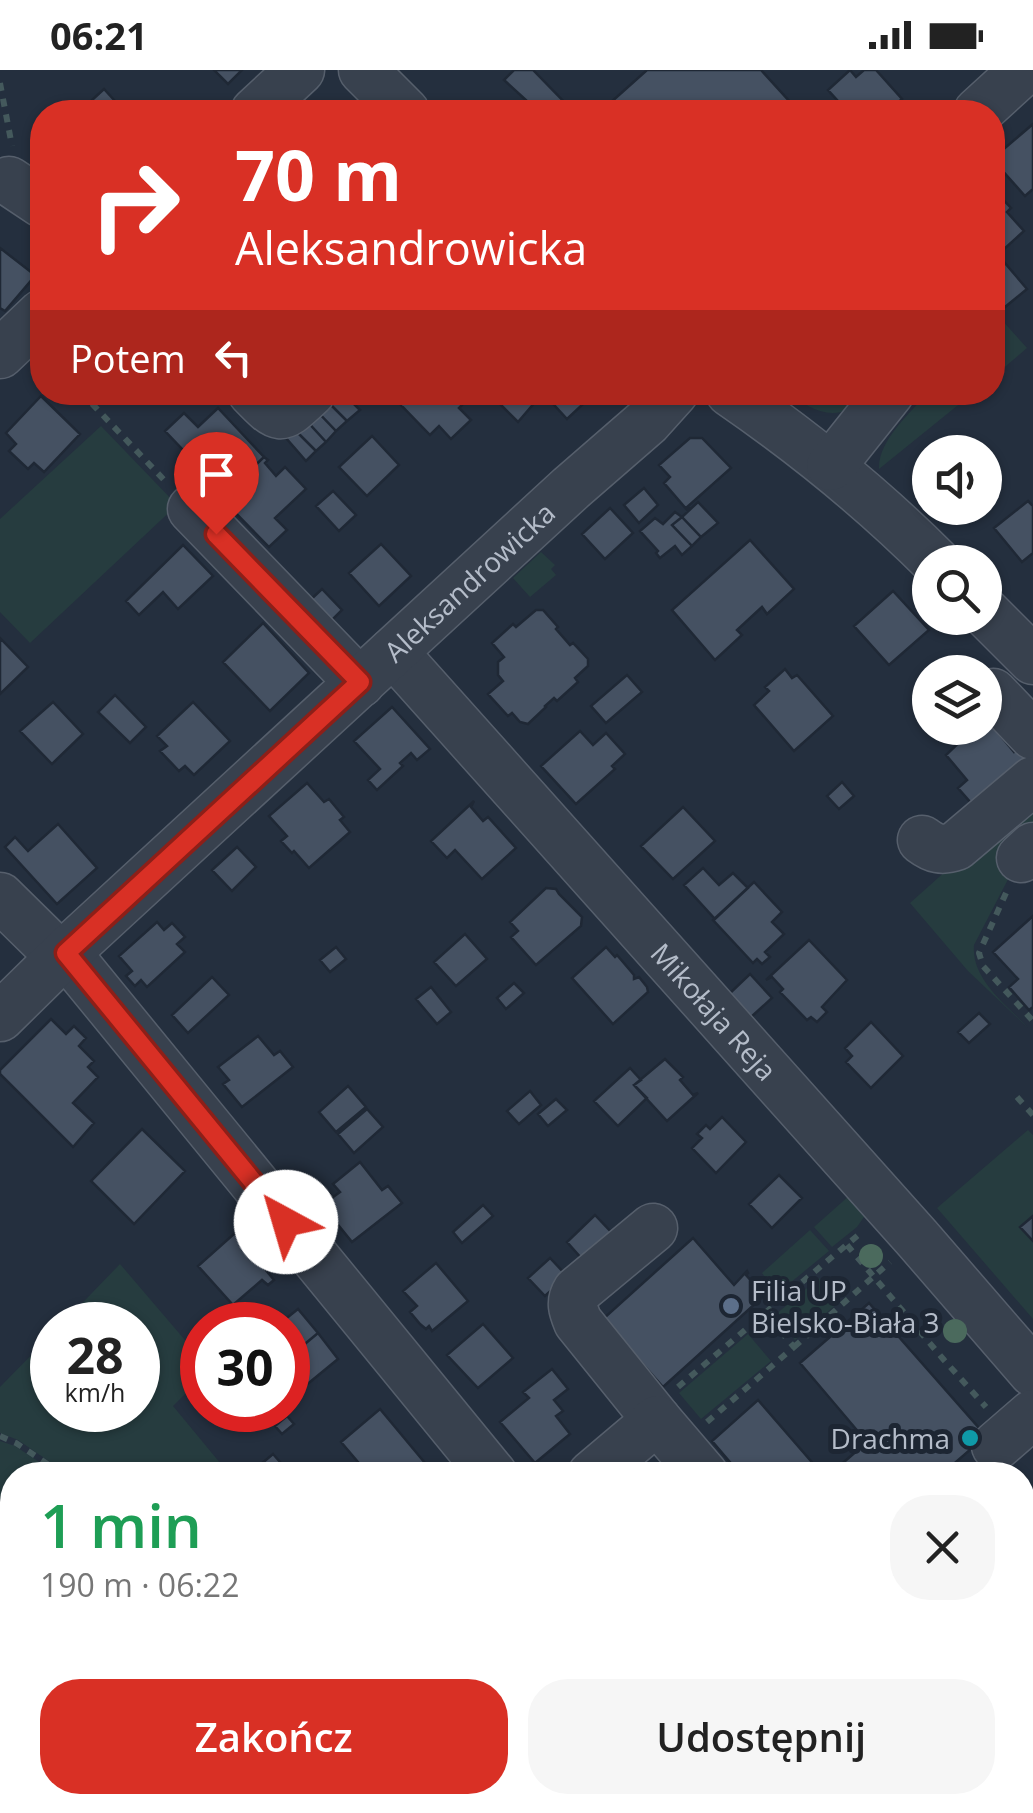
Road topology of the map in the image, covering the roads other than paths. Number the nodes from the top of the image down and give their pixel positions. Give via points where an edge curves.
1 (300, 70) edge
2 (363, 70) edge
3 (1024, 70) edge
4 (268, 100) edge
5 (393, 100) edge
6 (991, 100) edge
7 (30, 325) edge
8 (0, 354) edge
9 (264, 405) edge
10 (296, 405) edge
11 (662, 405) edge
12 (748, 405) edge
13 (880, 405) edge
14 (831, 466) junction
15 (192, 509) road end
16 (918, 545) edge
17 (1002, 629) edge
18 (1033, 660) edge
19 (377, 667) junction
20 (1002, 702) edge
21 (1033, 735) edge
22 (1033, 781) edge
23 (922, 840) dead end
24 (0, 897) edge
25 (64, 955) junction
26 (0, 1016) edge
27 (653, 1228) dead end
28 (1033, 1372) edge
29 (1033, 1414) edge
30 (672, 1438) edge
31 (1010, 1456) edge
32 (477, 1462) edge
33 (620, 1462) edge

1 - 4 street
2 - 5 street
3 - 6 street
7 - 8 street
9 - 10 street via 280,416
11 - 19 street, Aleksandrowicka
12 - 14 street
13 - 14 street
14 - 16 street
15 - 19 street, Mikołaja Reja
17 - 18 street
19 - 25 street, Aleksandrowicka
19 - 28 street, Mikołaja Reja via 889,1208
20 - 21 street
22 - 23 street via 956,846 937,849
24 - 25 street
25 - 26 street, Aleksandrowicka
25 - 32 street
27 - 30 street via 577,1291 573,1311
29 - 31 street
30 - 33 street

